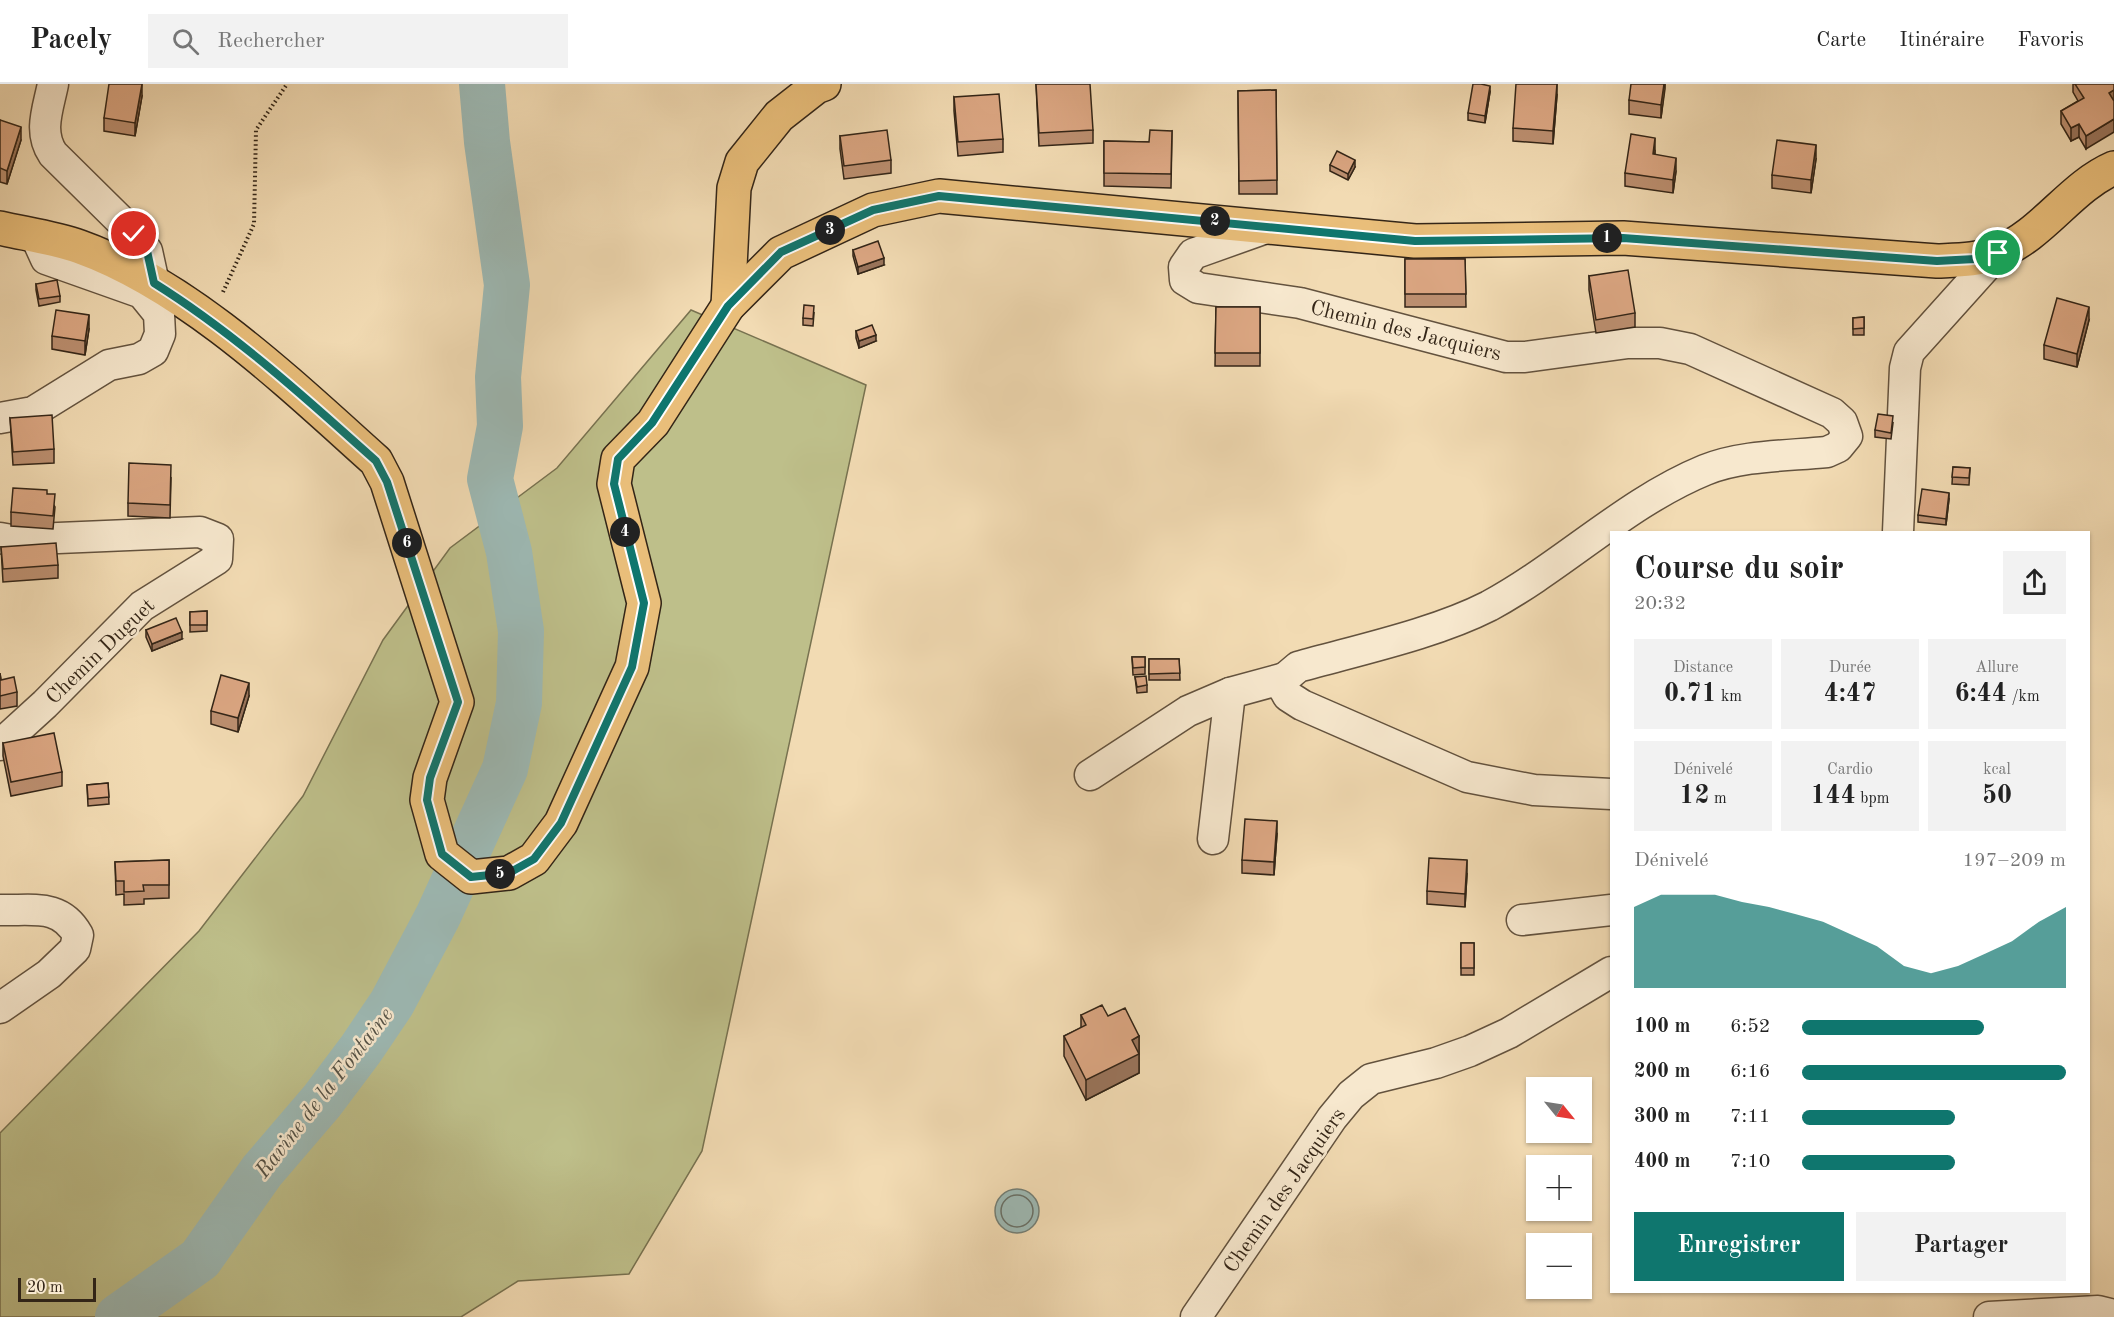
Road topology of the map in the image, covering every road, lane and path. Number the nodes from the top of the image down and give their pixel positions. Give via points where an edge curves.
1 (53, 84) edge
2 (287, 84) edge
3 (824, 84) edge
4 (2114, 168) edge
5 (1272, 226) junction
6 (0, 228) edge
7 (36, 237) junction
8 (1998, 253) junction
9 (154, 283) junction
10 (728, 306) junction
11 (210, 322) junction
12 (0, 418) edge
13 (1898, 531) edge
14 (0, 538) edge
15 (1286, 678) junction
16 (1230, 693) junction
17 (0, 745) edge
18 (1090, 775) dead end
19 (1610, 794) edge
20 (1213, 839) dead end
21 (0, 910) edge
22 (1610, 910) edge
23 (1522, 920) dead end
24 (1610, 973) edge
25 (0, 1008) edge
26 (2114, 1315) edge
27 (1196, 1317) edge
28 (1989, 1317) edge

1 - 9 street via 43,129 45,143 134,234 147,251
2 - 11 path via 256,130 254,224
3 - 10 main road via 779,116 742,162 734,188
4 - 8 main road via 2099,174 2025,237
5 - 8 main road via 1415,241 1623,238 1937,261
5 - 10 main road via 939,196 873,210 781,252
5 - 15 street, Chemin des Jacquiers via 1193,254 1184,267 1185,280 1198,288 1300,303 1506,357 1628,343 1660,343 1690,349 1832,412 1842,422 1847,436 1827,452 1736,461 1706,470 1670,487 1536,579 1488,606 1298,667
6 - 7 main road
7 - 9 main road via 80,247
7 - 12 street via 46,259 142,294 159,314 160,334 153,351 139,359 109,365 33,412
8 - 13 street via 1909,352 1905,368
9 - 11 main road
10 - 11 main road via 652,423 618,459 614,484 644,603 632,667 561,823 534,859 509,873 471,877 442,854 427,800 430,778 458,702 387,482 376,461
14 - 17 street, Chemin Duguet via 200,532 218,539 217,559 142,606
15 - 16 street
15 - 19 street via 1283,687 1288,696 1302,705 1467,777 1534,790
16 - 18 street via 1188,711
16 - 20 street
21 - 25 street via 54,912 70,920 78,935 75,949 49,974
22 - 23 street
24 - 27 street, Chemin des Jacquiers via 1509,1033 1436,1063 1371,1079 1351,1095
26 - 28 street via 2098,1311

